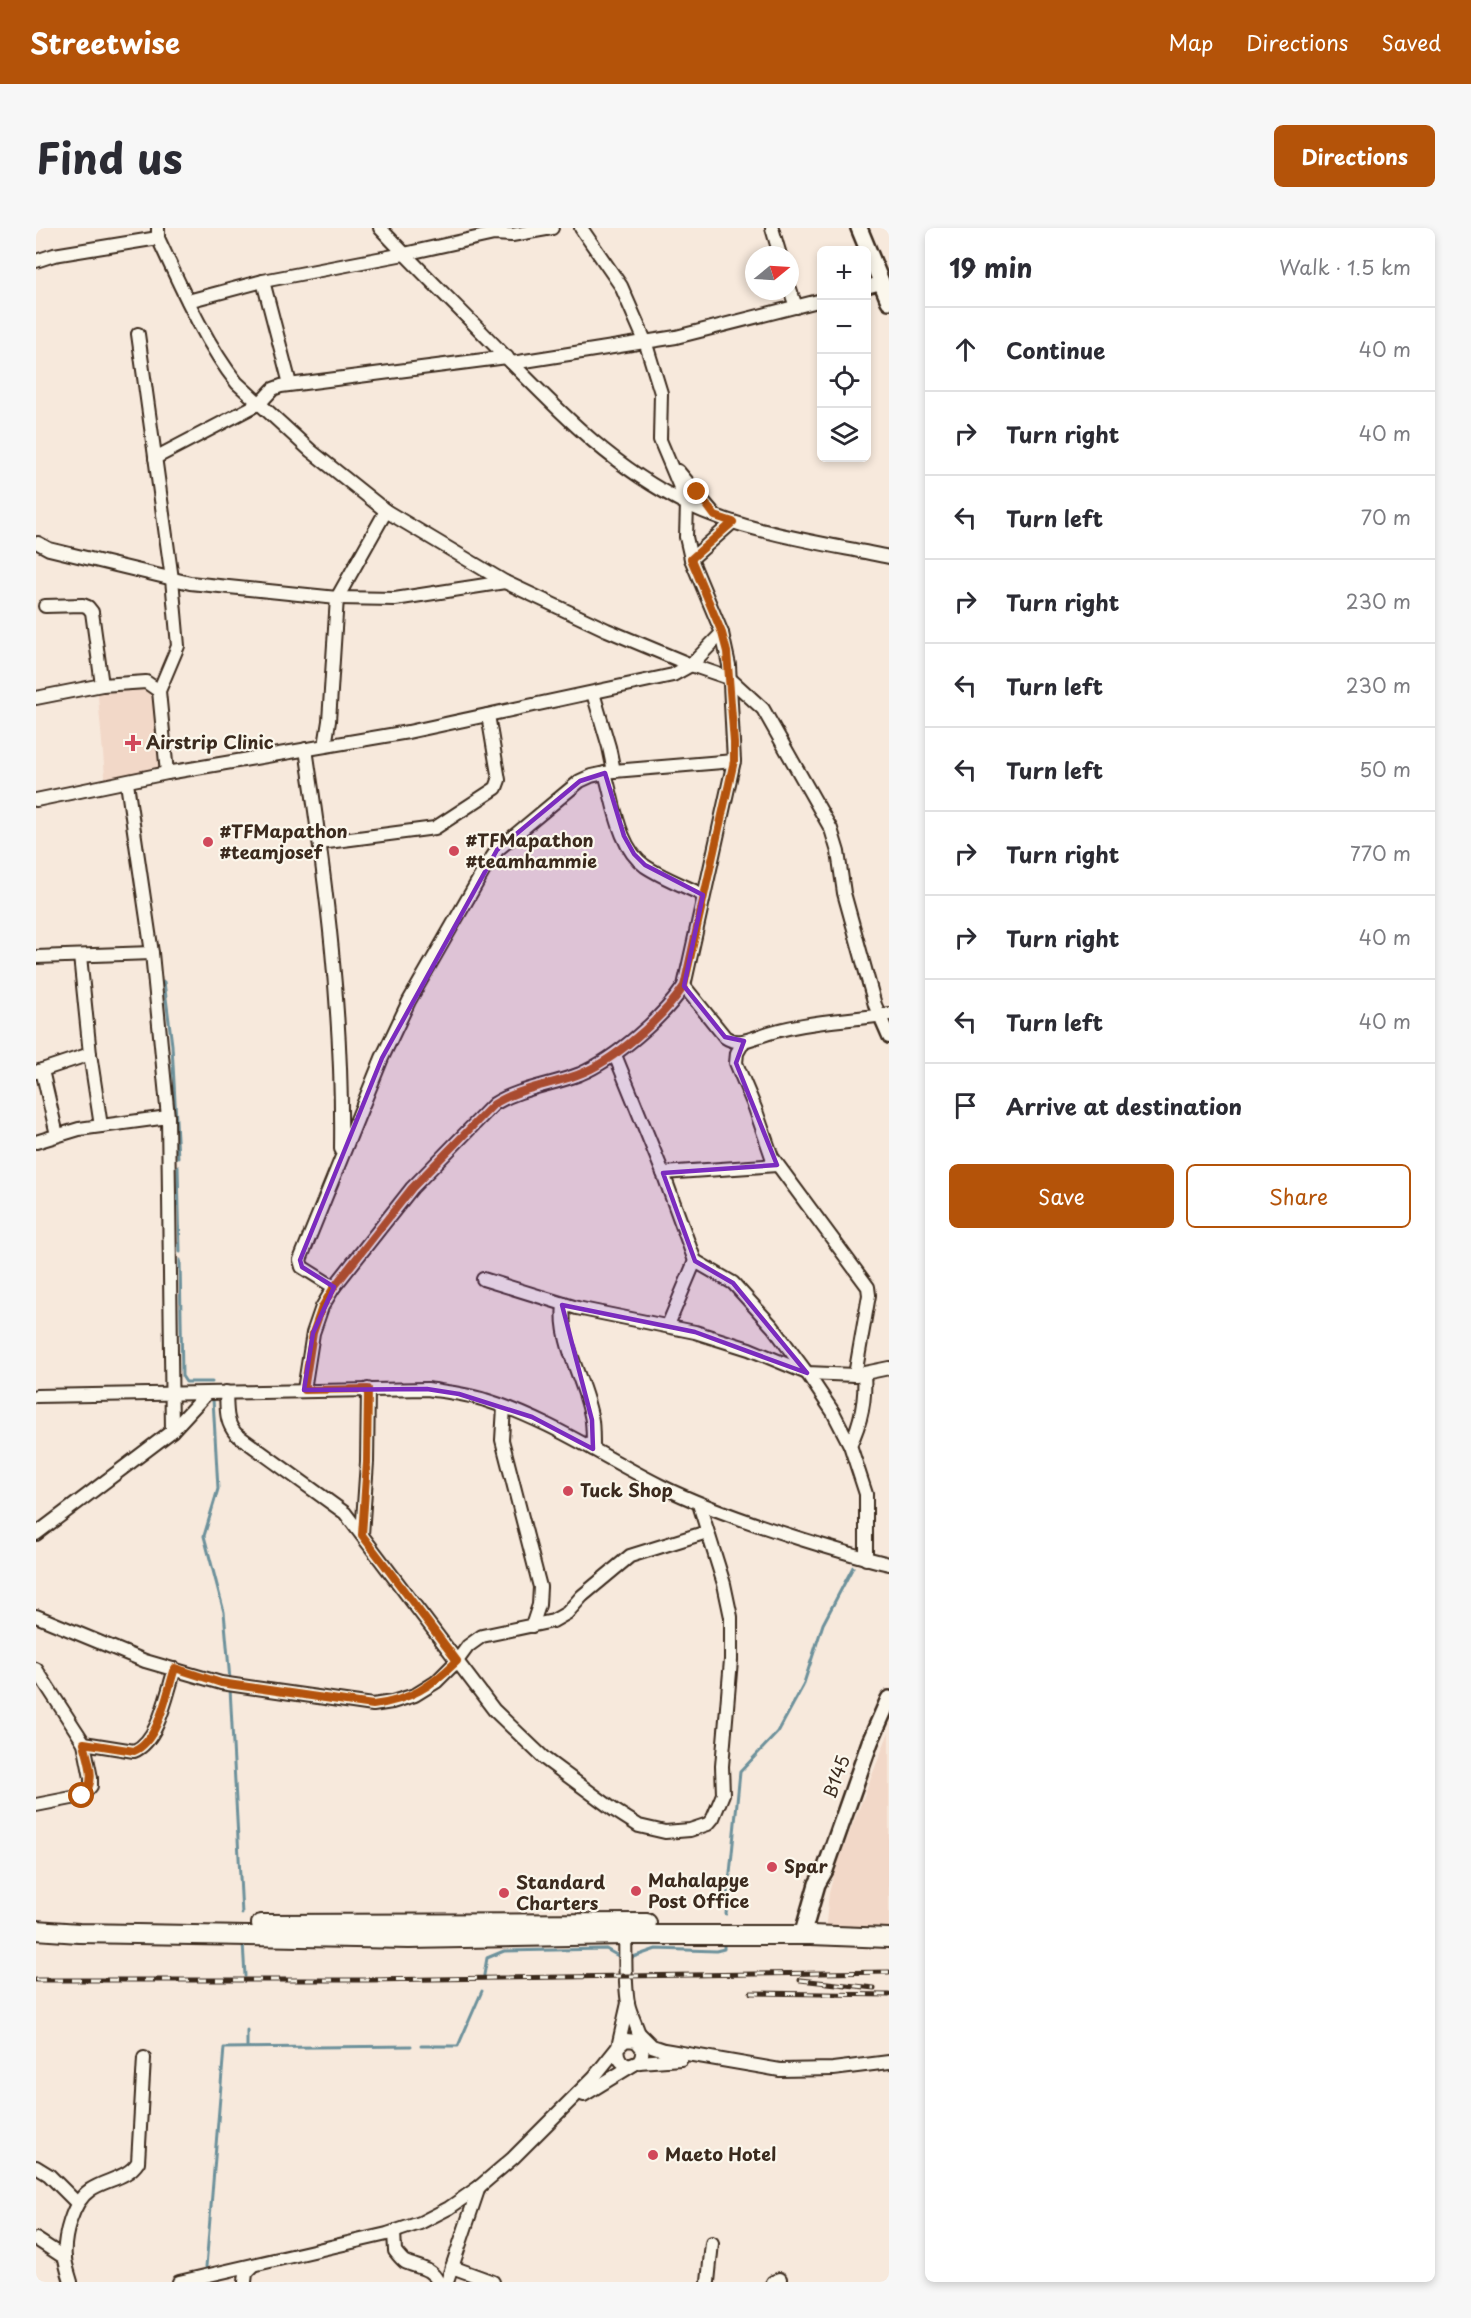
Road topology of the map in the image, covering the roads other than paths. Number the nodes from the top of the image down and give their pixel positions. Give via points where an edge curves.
1 (380, 228) edge
2 (552, 228) edge
3 (580, 228) edge
4 (772, 228) edge
5 (859, 228) edge
6 (158, 233) edge
7 (777, 246) edge
8 (404, 254) junction
9 (36, 261) edge
10 (263, 281) junction
11 (874, 285) edge
12 (794, 300) edge
13 (188, 301) junction
14 (817, 301) edge
15 (889, 301) edge
16 (796, 307) junction
17 (138, 334) dead end
18 (645, 341) junction
19 (509, 360) junction
20 (290, 384) junction
21 (260, 403) junction
22 (155, 458) junction
23 (673, 466) junction
24 (687, 504) junction
25 (386, 511) junction
26 (715, 516) junction
27 (733, 522) junction
28 (38, 543) dead end
29 (889, 557) edge
30 (691, 559) junction
31 (172, 579) junction
32 (505, 582) junction
33 (337, 598) junction
34 (45, 606) dead end
35 (722, 633) junction
36 (691, 665) junction
37 (729, 678) junction
38 (102, 685) junction
39 (159, 691) junction
40 (593, 693) junction
41 (36, 698) edge
42 (488, 715) junction
43 (325, 746) junction
44 (306, 749) junction
45 (734, 761) junction
46 (609, 772) junction
47 (167, 773) junction
48 (127, 783) junction
49 (36, 800) edge
50 (320, 843) junction
51 (703, 895) junction
52 (152, 953) junction
53 (80, 956) junction
54 (36, 957) edge
55 (684, 986) junction
56 (884, 1015) edge
57 (889, 1037) edge
58 (744, 1041) junction
59 (90, 1054) junction
60 (615, 1055) junction
61 (39, 1071) edge
62 (168, 1117) junction
63 (101, 1126) junction
64 (57, 1135) junction
65 (36, 1142) edge
66 (341, 1156) junction
67 (777, 1165) junction
68 (663, 1173) junction
69 (695, 1261) junction
70 (483, 1279) dead end
71 (334, 1287) junction
72 (564, 1304) junction
73 (668, 1325) junction
74 (889, 1368) edge
75 (807, 1373) junction
76 (860, 1374) junction
77 (368, 1389) junction
78 (304, 1390) junction
79 (172, 1392) junction
80 (226, 1392) junction
81 (207, 1393) junction
82 (36, 1396) edge
83 (504, 1407) junction
84 (172, 1431) junction
85 (850, 1445) junction
86 (593, 1449) junction
87 (699, 1504) junction
88 (708, 1532) junction
89 (36, 1534) edge
90 (362, 1535) junction
91 (866, 1559) junction
92 (889, 1564) edge
93 (36, 1616) edge
94 (532, 1626) junction
95 (457, 1661) junction
96 (175, 1668) junction
97 (36, 1669) edge
98 (889, 1699) edge
99 (84, 1743) junction
100 (36, 1805) edge
101 (36, 1918) edge
102 (889, 1925) edge
103 (625, 1929) junction
104 (36, 1930) edge
105 (808, 1930) junction
106 (889, 1938) edge
107 (628, 2003) junction
108 (638, 2032) junction
109 (618, 2047) junction
110 (144, 2058) dead end
111 (638, 2059) junction
112 (715, 2060) junction
113 (889, 2062) edge
114 (546, 2126) junction
115 (36, 2167) edge
116 (479, 2187) junction
117 (76, 2202) junction
118 (394, 2232) junction
119 (36, 2239) edge
120 (712, 2243) dead end
121 (65, 2258) junction
122 (250, 2266) junction
123 (452, 2267) junction
124 (71, 2282) edge
125 (179, 2282) edge
126 (233, 2282) edge
127 (245, 2282) edge
128 (438, 2282) edge
129 (447, 2282) edge
130 (493, 2282) edge
131 (708, 2282) edge

1 - 8 street
2 - 8 street via 494,234
3 - 18 street via 621,286
4 - 7 street
5 - 11 main road
6 - 9 street
6 - 13 street
8 - 10 street
8 - 19 street
10 - 13 street
10 - 20 street
11 - 15 main road
12 - 16 street
13 - 21 street via 228,372
14 - 16 street
16 - 18 street
17 - 22 street
18 - 19 street
18 - 23 street via 661,393 660,440
19 - 20 street
19 - 24 street via 597,447 633,474
20 - 21 street via 273,389
21 - 22 street
21 - 25 street via 311,452
22 - 31 street
23 - 24 street
23 - 26 street
24 - 26 street
24 - 30 street via 686,537
25 - 32 street
25 - 33 street
26 - 27 street
27 - 29 street
27 - 30 street
28 - 31 street
30 - 35 street
31 - 33 street
31 - 39 street via 178,646
32 - 33 street via 395,599
32 - 36 street
33 - 43 street
34 - 38 street via 82,605 92,612
35 - 36 street
35 - 37 street
36 - 37 street
36 - 40 street via 673,675
37 - 45 street
37 - 56 street via 763,709 821,807 838,852 844,893
38 - 39 street via 146,682
38 - 41 street
39 - 47 street
40 - 42 street
40 - 46 street via 609,747
42 - 43 street
42 - 50 street via 499,780 496,788 435,828
43 - 44 street
44 - 47 street
44 - 50 street
45 - 46 street
45 - 51 street
46 - 51 street via 624,836 634,854 645,866
46 - 66 street via 580,781 497,850 405,1011
47 - 48 street
48 - 49 street
48 - 52 street
50 - 66 street via 338,1012
51 - 55 street
52 - 53 street
52 - 62 street
53 - 54 street
53 - 59 street
55 - 58 street via 725,1037
55 - 60 street via 668,1007
56 - 57 street
56 - 58 street via 787,1028
58 - 67 street via 736,1064
59 - 61 street
59 - 63 street
60 - 68 street
60 - 71 street via 579,1074 494,1104 412,1188
61 - 64 street
62 - 63 street
62 - 79 street
63 - 64 street
64 - 65 street
66 - 71 street via 300,1260 302,1267
67 - 68 street
67 - 76 street via 868,1287
68 - 69 street
69 - 73 street
69 - 75 street via 733,1283
70 - 72 street
71 - 78 street via 313,1333
72 - 73 street
72 - 86 street via 565,1332 592,1420
73 - 75 street via 749,1349
74 - 76 street
75 - 76 street
75 - 85 street
76 - 85 street via 865,1388 859,1427
77 - 78 street
77 - 83 street via 427,1389
77 - 90 street
78 - 80 street
79 - 81 street
79 - 82 street
79 - 84 street
80 - 81 street
80 - 90 street via 227,1417 236,1434 337,1506
81 - 84 street
83 - 86 street
83 - 94 street via 502,1440 540,1587
84 - 89 street
85 - 91 street via 866,1494
86 - 87 street
87 - 88 street
87 - 91 street
88 - 94 street via 630,1556 567,1613
88 - 95 street via 729,1602 731,1660 723,1731 723,1794 708,1824 665,1832 639,1826 614,1810 545,1759 494,1710
90 - 95 street
91 - 92 street
93 - 96 street via 145,1661
94 - 95 street via 482,1636
95 - 96 street via 436,1682 415,1695 373,1705 221,1683
96 - 99 street via 155,1730 141,1748 134,1751
97 - 99 street
98 - 105 main road, B145 / B145 via 825,1870
99 - 100 street via 91,1778 87,1792
101 - 103 highway via 83,1923
102 - 105 highway
103 - 104 highway via 409,1939
103 - 105 highway
103 - 107 street
105 - 106 highway
107 - 108 street
107 - 109 street
108 - 111 street
108 - 112 street via 652,2046
109 - 111 street via 621,2062
109 - 111 street via 630,2039 636,2041
109 - 114 street via 594,2078
110 - 117 street via 138,2162 133,2170 90,2190
111 - 112 street
111 - 114 street
112 - 113 street via 780,2070
114 - 116 street
115 - 117 street
116 - 118 street via 449,2208
116 - 123 street
117 - 121 street
118 - 122 street
118 - 128 street via 395,2251 404,2261 425,2268
119 - 121 street
120 - 131 street
121 - 124 street
122 - 125 street
122 - 126 street via 237,2273
122 - 127 street
123 - 129 street
123 - 130 street

